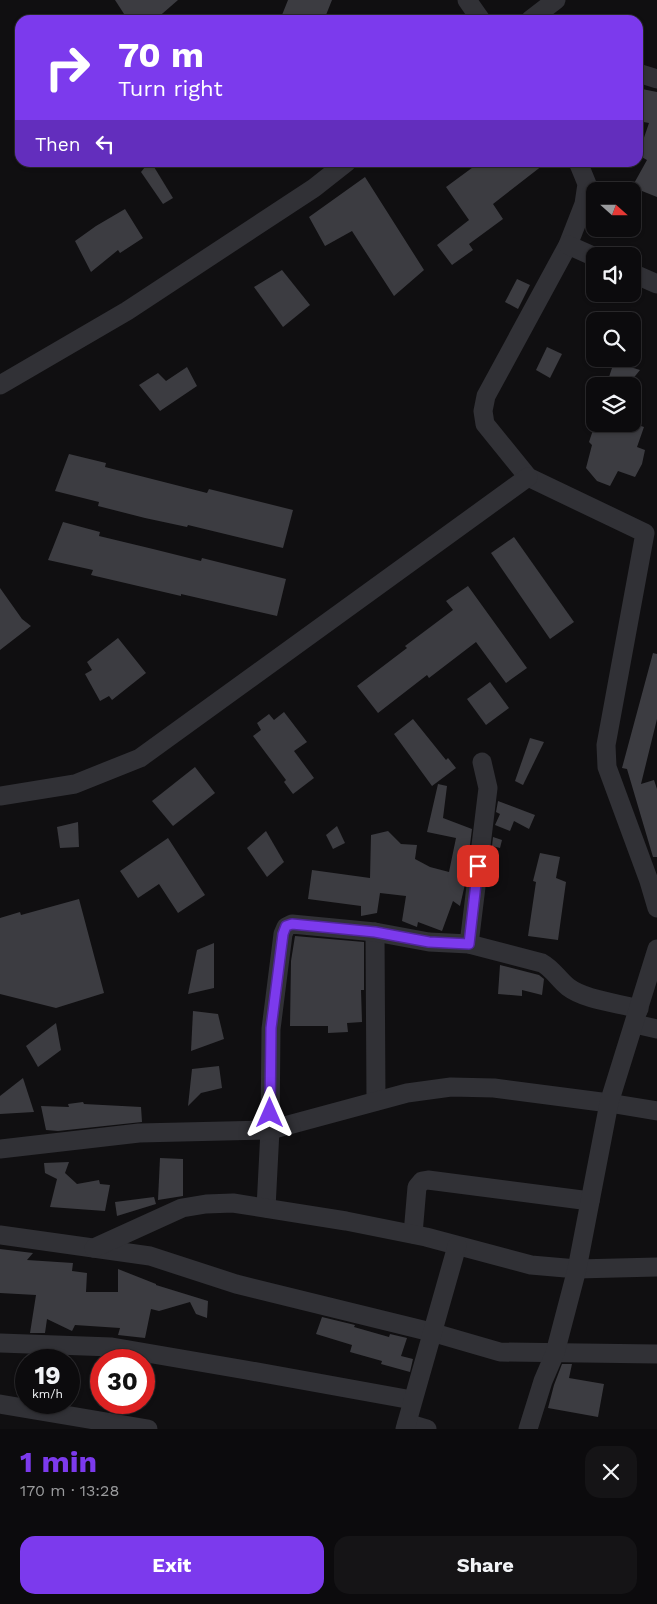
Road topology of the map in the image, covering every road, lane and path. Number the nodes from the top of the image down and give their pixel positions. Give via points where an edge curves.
1 (467, 0) edge
2 (556, 0) edge
3 (478, 15) edge
4 (536, 15) edge
5 (643, 75) edge
6 (657, 79) edge
7 (341, 167) edge
8 (580, 167) edge
9 (568, 245) junction
10 (586, 253) edge
11 (641, 277) edge
12 (657, 284) edge
13 (0, 385) edge
14 (528, 477) junction
15 (651, 534) edge
16 (482, 762) dead end
17 (0, 796) edge
18 (657, 908) edge
19 (375, 932) junction
20 (469, 944) junction
21 (657, 949) edge
22 (637, 1016) junction
23 (657, 1029) edge
24 (376, 1101) junction
25 (609, 1103) junction
26 (657, 1111) edge
27 (270, 1130) junction
28 (0, 1149) edge
29 (590, 1201) junction
30 (266, 1208) junction
31 (413, 1234) junction
32 (0, 1235) edge
33 (457, 1246) junction
34 (94, 1248) junction
35 (657, 1267) edge
36 (577, 1269) junction
37 (431, 1332) junction
38 (0, 1343) edge
39 (555, 1353) junction
40 (657, 1354) edge
41 (412, 1400) junction
42 (0, 1404) edge
43 (108, 1426) edge
44 (406, 1426) edge
45 (148, 1429) edge
46 (426, 1429) edge
47 (528, 1429) edge

1 - 3 street
2 - 4 street
5 - 6 street
7 - 13 street via 314,188 127,310
8 - 9 street via 587,184 584,204
9 - 10 street
9 - 14 street via 486,396 483,411 485,424
11 - 12 street
14 - 15 street
14 - 17 street via 140,758 75,784
15 - 18 street via 606,745 607,767
16 - 20 street via 488,788
19 - 20 street via 429,942
19 - 24 street
19 - 27 street via 286,926 271,1028
20 - 22 street via 542,963 567,986 583,995
21 - 22 street
22 - 23 street
22 - 25 street
24 - 25 street via 407,1093 494,1088
24 - 27 street
25 - 26 street
25 - 29 street
27 - 28 street via 139,1132
27 - 30 street
29 - 31 street via 422,1181 417,1188
29 - 36 street
30 - 31 street
30 - 34 street via 233,1203 182,1208
31 - 33 street
32 - 34 street
33 - 36 street via 531,1265
33 - 37 street
34 - 37 street via 150,1256 236,1284
35 - 36 street
36 - 39 street
37 - 39 street via 500,1352
37 - 41 street
38 - 41 street via 112,1348
39 - 40 street
39 - 47 street
41 - 44 street
42 - 43 street
43 - 45 street
44 - 46 street

